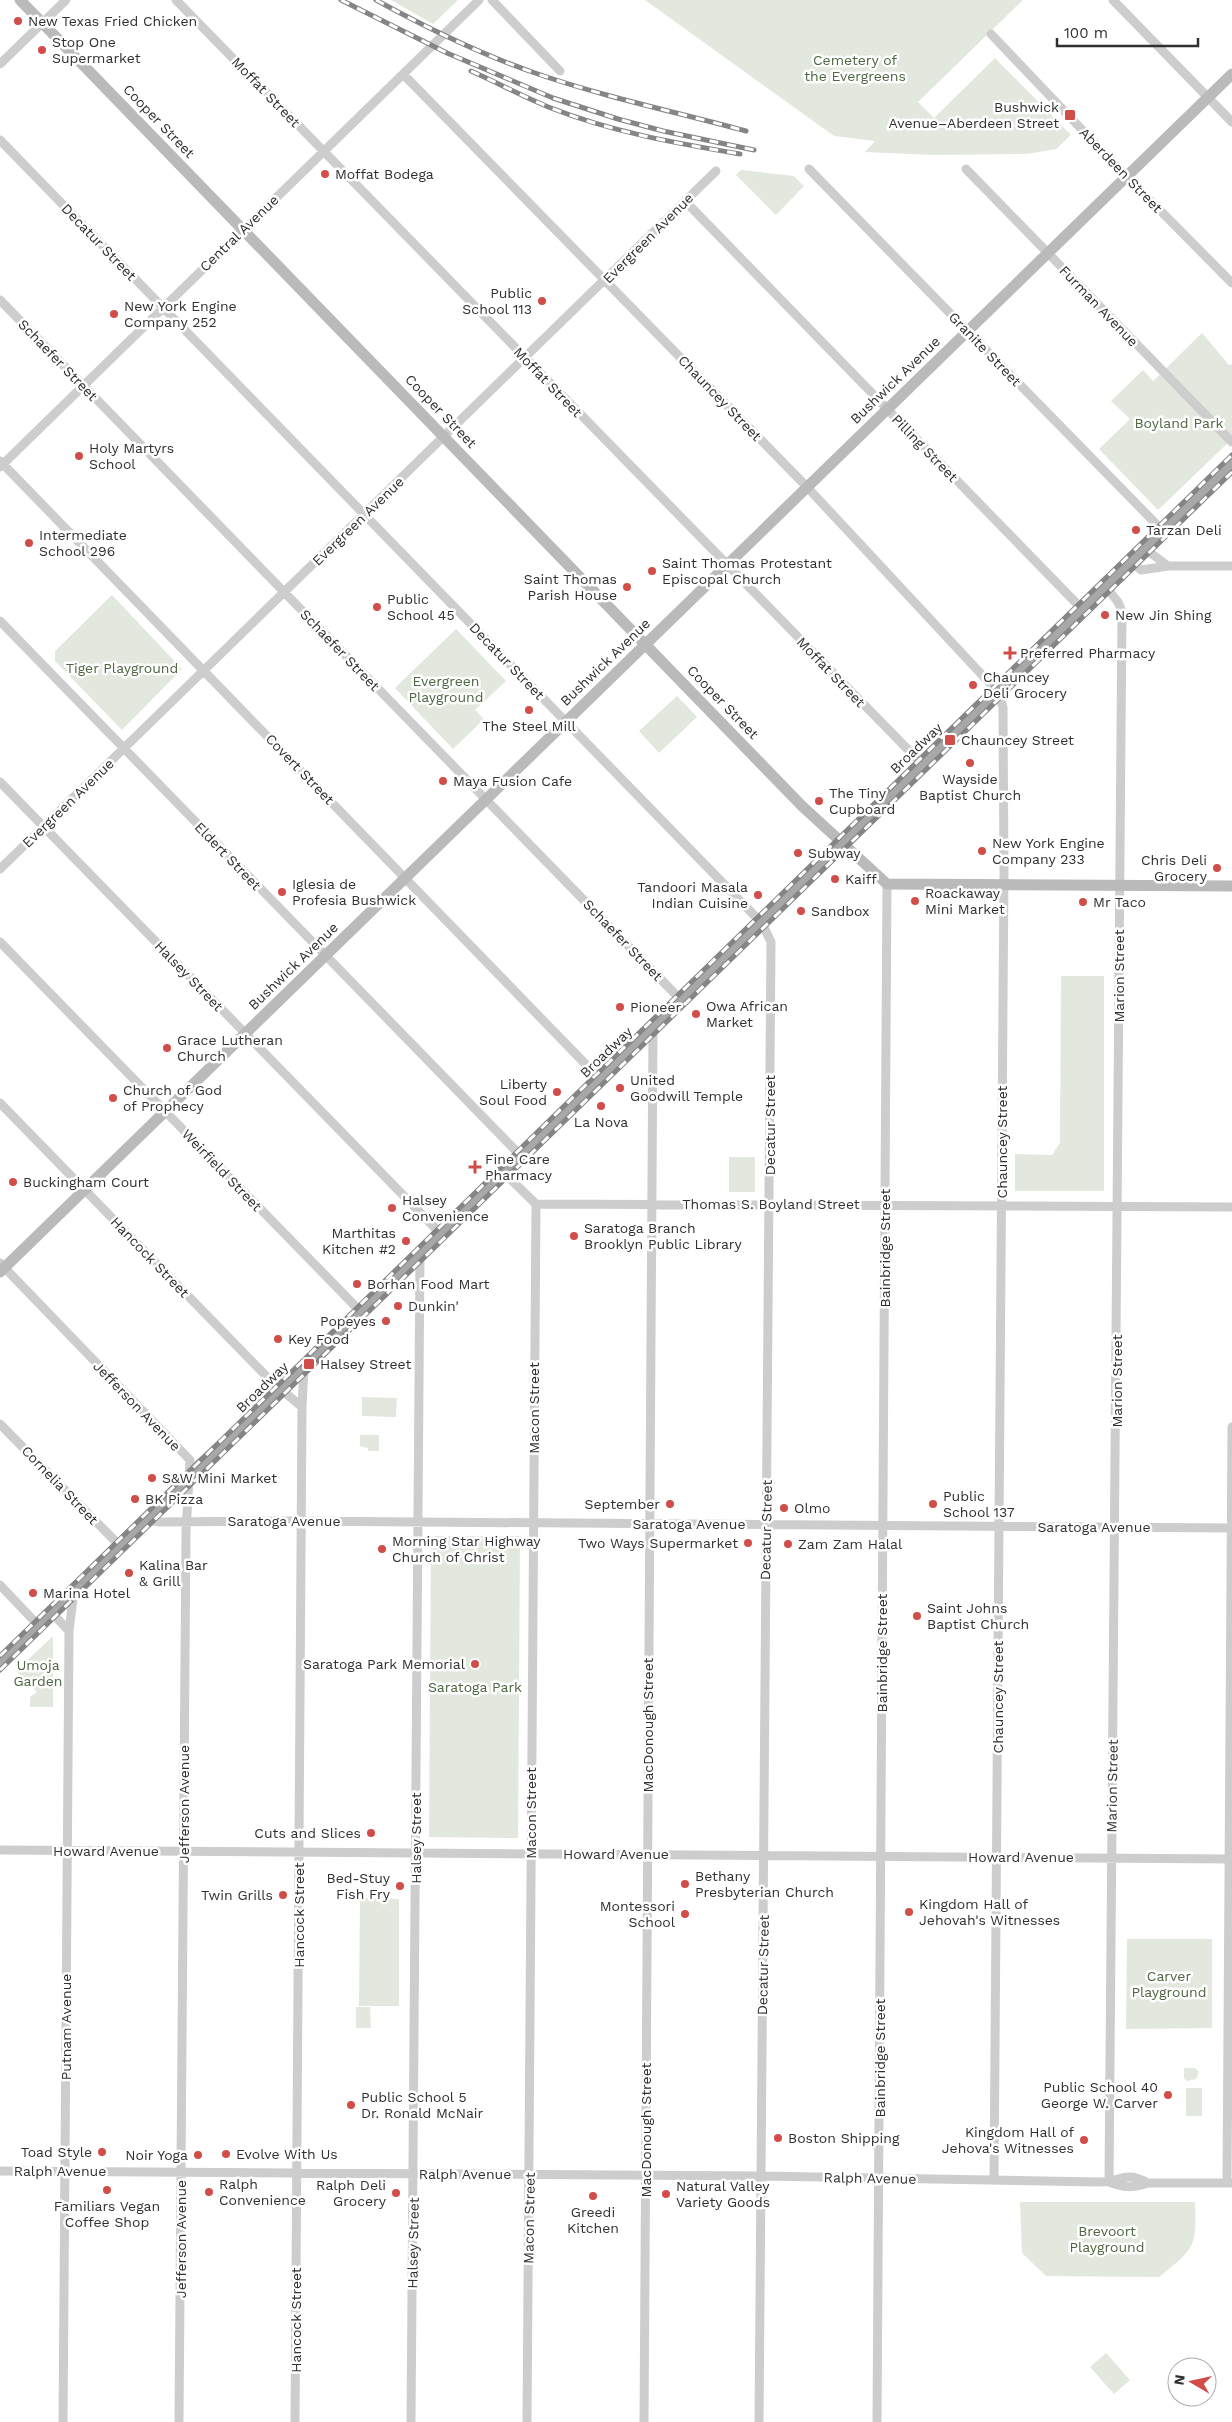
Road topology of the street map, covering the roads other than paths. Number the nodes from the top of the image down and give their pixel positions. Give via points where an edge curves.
1 (20, 0) edge
2 (66, 0) edge
3 (176, 0) edge
4 (479, 0) edge
5 (492, 0) edge
6 (1113, 0) edge
7 (42, 23) junction
8 (991, 34) dead end
9 (0, 64) edge
10 (560, 71) dead end
11 (403, 74) junction
12 (1232, 74) edge
13 (1208, 97) junction
14 (1232, 122) edge
15 (0, 140) edge
16 (324, 152) junction
17 (809, 169) dead end
18 (966, 169) dead end
19 (716, 171) dead end
20 (1126, 176) junction
21 (685, 201) junction
22 (243, 229) junction
23 (1048, 253) junction
24 (605, 280) junction
25 (1232, 283) edge
26 (0, 300) edge
27 (163, 308) junction
28 (967, 331) junction
29 (525, 358) junction
30 (83, 386) junction
31 (887, 409) junction
32 (445, 437) junction
33 (1232, 442) edge
34 (1232, 462) edge
35 (1, 464) edge
36 (807, 487) junction
37 (364, 515) junction
38 (1162, 530) junction
39 (1144, 548) junction
40 (1130, 561) junction
41 (726, 565) junction
42 (1168, 566) junction
43 (1232, 566) edge
44 (1105, 586) junction
45 (284, 593) junction
46 (1081, 608) junction
47 (0, 621) edge
48 (646, 643) junction
49 (204, 671) junction
50 (997, 691) junction
51 (566, 722) junction
52 (124, 749) junction
53 (921, 763) junction
54 (0, 782) edge
55 (486, 799) junction
56 (44, 827) junction
57 (842, 842) junction
58 (0, 870) edge
59 (406, 878) junction
60 (888, 884) junction
61 (1004, 885) junction
62 (1120, 886) junction
63 (1232, 886) edge
64 (762, 923) junction
65 (0, 942) edge
66 (325, 956) junction
67 (681, 1000) junction
68 (653, 1028) junction
69 (245, 1034) junction
70 (600, 1078) junction
71 (0, 1103) edge
72 (165, 1112) junction
73 (520, 1156) junction
74 (503, 1172) junction
75 (84, 1190) junction
76 (652, 1203) junction
77 (770, 1203) junction
78 (536, 1204) junction
79 (885, 1204) junction
80 (1002, 1205) junction
81 (1118, 1206) junction
82 (1232, 1207) edge
83 (441, 1234) junction
84 (420, 1254) junction
85 (2, 1268) edge
86 (361, 1312) junction
87 (304, 1367) junction
88 (282, 1390) junction
89 (302, 1408) junction
90 (0, 1424) edge
91 (1232, 1427) edge
92 (190, 1476) junction
93 (147, 1520) junction
94 (302, 1521) junction
95 (187, 1522) junction
96 (417, 1522) junction
97 (533, 1522) junction
98 (650, 1523) junction
99 (767, 1524) junction
100 (883, 1525) junction
101 (1000, 1526) junction
102 (1116, 1527) junction
103 (1232, 1528) edge
104 (120, 1546) junction
105 (0, 1585) edge
106 (74, 1592) junction
107 (52, 1613) junction
108 (39, 1626) junction
109 (69, 1631) junction
110 (0, 1664) edge
111 (0, 1850) edge
112 (67, 1851) junction
113 (184, 1851) junction
114 (300, 1852) junction
115 (416, 1853) junction
116 (531, 1854) junction
117 (648, 1854) junction
118 (764, 1855) junction
119 (880, 1856) junction
120 (997, 1857) junction
121 (1111, 1858) junction
122 (1231, 1859) edge
123 (0, 2171) edge
124 (65, 2171) junction
125 (181, 2172) junction
126 (297, 2173) junction
127 (414, 2173) junction
128 (529, 2174) junction
129 (645, 2175) junction
130 (760, 2176) junction
131 (880, 2178) junction
132 (994, 2180) junction
133 (1109, 2182) junction
134 (1230, 2183) edge
135 (63, 2422) edge
136 (179, 2422) edge
137 (295, 2422) edge
138 (411, 2422) edge
139 (527, 2422) edge
140 (644, 2422) edge
141 (759, 2422) edge
142 (877, 2422) edge

1 - 7 main road, Cooper Street
2 - 7 street
3 - 16 street, Moffat Street
4 - 11 street, Central Avenue
5 - 10 street
6 - 13 street
7 - 9 street
7 - 22 main road, Cooper Street
8 - 20 street, Aberdeen Street
11 - 16 street, Central Avenue
11 - 24 street, Chauncey Street
12 - 13 main road, Bushwick Avenue
13 - 14 street
13 - 20 main road, Bushwick Avenue
15 - 27 street, Decatur Street
16 - 22 street, Central Avenue
16 - 29 street, Moffat Street
17 - 28 street, Granite Street
18 - 23 street, Furman Avenue
19 - 21 street, Evergreen Avenue
20 - 23 main road, Bushwick Avenue
20 - 25 street, Aberdeen Street
21 - 24 street, Evergreen Avenue
21 - 31 street, Pilling Street
22 - 27 street, Central Avenue
22 - 32 main road, Cooper Street
23 - 28 main road, Bushwick Avenue
23 - 33 street, Furman Avenue
24 - 29 street, Evergreen Avenue
24 - 36 street, Chauncey Street
26 - 30 street, Schaefer Street
27 - 30 street, Central Avenue
27 - 37 street, Decatur Street
28 - 31 main road, Bushwick Avenue
28 - 38 street, Granite Street
29 - 32 street, Evergreen Avenue
29 - 41 street, Moffat Street
30 - 35 street, Central Avenue
30 - 45 street, Schaefer Street
31 - 36 main road, Bushwick Avenue
31 - 46 street, Pilling Street
32 - 37 street, Evergreen Avenue
32 - 48 main road, Cooper Street
34 - 38 main road, Broadway
35 - 49 street, Covert Street
36 - 41 main road, Bushwick Avenue
36 - 50 street, Chauncey Street
37 - 45 street, Evergreen Avenue
37 - 51 street, Decatur Street
38 - 39 main road, Broadway
39 - 40 main road, Broadway
39 - 42 street
40 - 42 street via 1141,570
40 - 44 main road, Broadway
41 - 48 main road, Bushwick Avenue
41 - 53 street, Moffat Street
42 - 43 street
44 - 46 main road, Broadway
44 - 62 street, Marion Street via 1122,612
45 - 49 street, Evergreen Avenue
45 - 55 street, Schaefer Street
46 - 50 main road, Broadway
47 - 52 street, Eldert Street
48 - 51 main road, Bushwick Avenue
48 - 57 main road, Cooper Street via 802,806
49 - 52 street, Evergreen Avenue
49 - 59 street, Covert Street
50 - 53 main road, Broadway
50 - 61 street, Chauncey Street via 1003,707
51 - 55 main road, Bushwick Avenue
51 - 64 street, Decatur Street
52 - 56 street, Evergreen Avenue
52 - 66 street, Eldert Street
53 - 57 main road, Broadway
54 - 56 street, Halsey Street
55 - 59 main road, Bushwick Avenue
55 - 67 street, Schaefer Street
56 - 58 street, Evergreen Avenue
56 - 69 street, Halsey Street
57 - 60 main road, Cooper Street
57 - 64 main road, Broadway
59 - 66 main road, Bushwick Avenue
59 - 70 street, Covert Street
60 - 61 main road
60 - 79 street, Bainbridge Street
61 - 62 main road
61 - 80 street, Chauncey Street
62 - 63 main road
62 - 81 street, Marion Street
64 - 67 main road, Broadway
64 - 77 street, Decatur Street via 771,942
65 - 72 street, Weirfield Street
66 - 69 main road, Bushwick Avenue
66 - 73 street, Eldert Street
67 - 68 main road, Broadway
68 - 70 main road, Broadway
68 - 76 street, MacDonough Street
69 - 72 main road, Bushwick Avenue
69 - 83 street, Halsey Street
70 - 73 main road, Broadway
71 - 75 street, Hancock Street
72 - 75 main road, Bushwick Avenue
72 - 86 street, Weirfield Street
73 - 74 main road, Broadway
74 - 78 street
74 - 83 main road, Broadway
75 - 85 main road, Bushwick Avenue
75 - 88 street, Hancock Street
76 - 77 street, Thomas S. Boyland Street
76 - 78 street, Thomas S. Boyland Street
76 - 98 street, MacDonough Street
77 - 79 street, Thomas S. Boyland Street
77 - 99 street, Decatur Street
78 - 97 street, Macon Street
79 - 80 street, Thomas S. Boyland Street
79 - 100 street, Bainbridge Street
80 - 81 street, Thomas S. Boyland Street
80 - 101 street, Chauncey Street
81 - 82 street, Thomas S. Boyland Street
81 - 102 street, Marion Street
83 - 84 main road, Broadway
84 - 86 main road, Broadway
84 - 96 street, Halsey Street
85 - 92 street, Jefferson Avenue via 190,1460
86 - 87 main road, Broadway
87 - 88 main road, Broadway
87 - 89 street, Hancock Street
88 - 89 street, Hancock Street
88 - 92 main road, Broadway
89 - 94 street, Hancock Street
90 - 104 street, Cornelia Street
91 - 103 street
92 - 93 main road, Broadway
92 - 95 street, Jefferson Avenue
93 - 95 street, Saratoga Avenue
93 - 104 main road, Broadway
94 - 95 street, Saratoga Avenue
94 - 96 street, Saratoga Avenue
94 - 114 street, Hancock Street
95 - 113 street, Jefferson Avenue
96 - 97 street, Saratoga Avenue
96 - 115 street, Halsey Street
97 - 98 street, Saratoga Avenue
97 - 116 street, Macon Street
98 - 99 street, Saratoga Avenue
98 - 117 street, MacDonough Street
99 - 100 street, Saratoga Avenue
99 - 118 street, Decatur Street
100 - 101 street, Saratoga Avenue
100 - 119 street, Bainbridge Street
101 - 102 street, Saratoga Avenue
101 - 120 street, Chauncey Street
102 - 103 street, Saratoga Avenue
102 - 121 street, Marion Street
103 - 122 street
104 - 106 main road, Broadway
105 - 108 street
106 - 107 main road, Broadway
106 - 109 street, Putnam Avenue
107 - 108 main road, Broadway
107 - 109 street
108 - 110 main road, Broadway
109 - 112 street, Putnam Avenue
111 - 112 street, Howard Avenue
112 - 113 street, Howard Avenue
112 - 124 street, Putnam Avenue
113 - 114 street, Howard Avenue
113 - 125 street, Jefferson Avenue
114 - 115 street, Howard Avenue
114 - 126 street, Hancock Street
115 - 116 street, Howard Avenue
115 - 127 street, Halsey Street
116 - 117 street, Howard Avenue
116 - 128 street, Macon Street
117 - 118 street, Howard Avenue
117 - 129 street, MacDonough Street
118 - 119 street, Howard Avenue
118 - 130 street, Decatur Street
119 - 120 street, Howard Avenue
119 - 131 street, Bainbridge Street
120 - 121 street, Howard Avenue
120 - 132 street, Chauncey Street
121 - 122 street, Howard Avenue
121 - 133 street, Marion Street
122 - 134 street
123 - 124 street, Ralph Avenue
124 - 125 street, Ralph Avenue
124 - 135 street, Putnam Avenue
125 - 126 street, Ralph Avenue
125 - 136 street, Jefferson Avenue
126 - 127 street, Ralph Avenue
126 - 137 street, Hancock Street
127 - 128 street, Ralph Avenue
127 - 138 street, Halsey Street
128 - 129 street, Ralph Avenue
128 - 139 street, Macon Street
129 - 130 street, Ralph Avenue
129 - 140 street, MacDonough Street
130 - 131 street, Ralph Avenue
130 - 141 street, Decatur Street
131 - 132 street, Ralph Avenue
131 - 142 street, Bainbridge Street
132 - 133 street, Ralph Avenue
133 - 134 street, Ralph Avenue via 1121,2187 1148,2183

